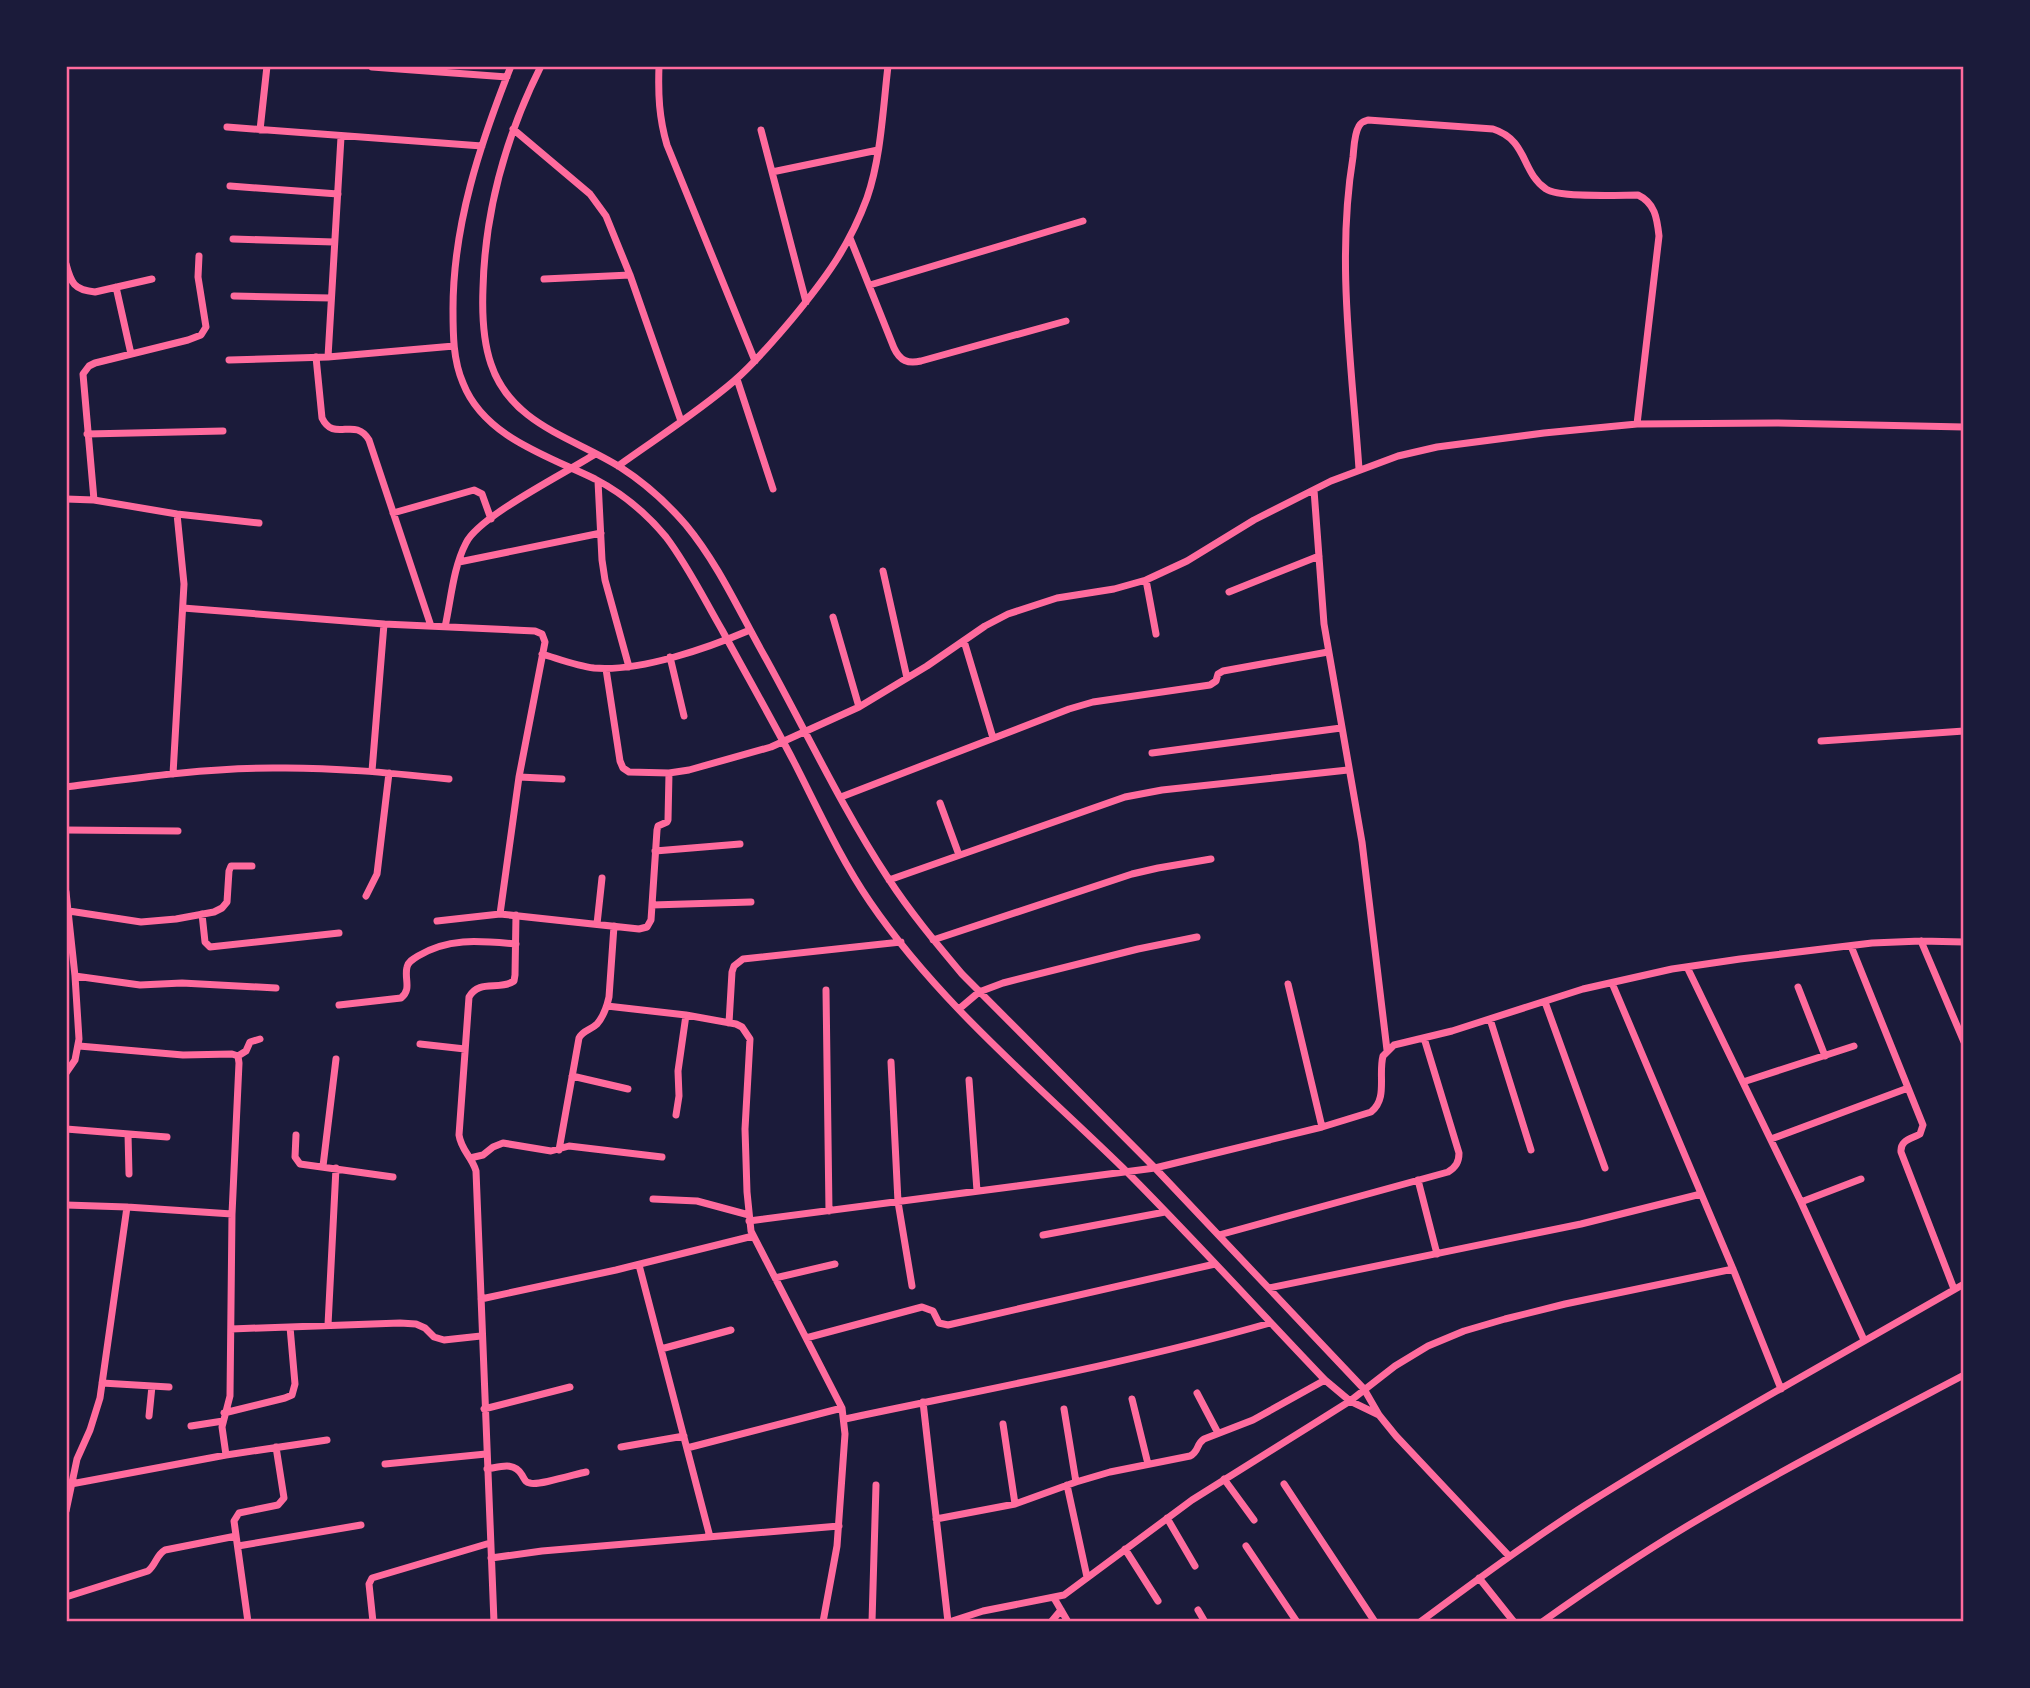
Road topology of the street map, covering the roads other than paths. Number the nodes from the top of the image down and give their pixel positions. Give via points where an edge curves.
1 (267, 66) edge
2 (511, 66) edge
3 (541, 66) edge
4 (659, 66) edge
5 (888, 66) edge
6 (372, 67) edge
7 (507, 77) junction
8 (227, 127) dead end
9 (513, 129) junction
10 (260, 130) junction
11 (761, 130) dead end
12 (341, 137) junction
13 (482, 146) junction
14 (878, 150) junction
15 (772, 172) junction
16 (230, 187) dead end
17 (338, 194) junction
18 (1083, 221) dead end
19 (233, 239) dead end
20 (850, 239) junction
21 (334, 242) junction
22 (198, 256) dead end
23 (66, 264) edge
24 (630, 275) junction
25 (152, 279) dead end
26 (544, 279) dead end
27 (870, 285) junction
28 (116, 287) junction
29 (234, 296) dead end
30 (331, 298) junction
31 (806, 302) junction
32 (1066, 321) dead end
33 (454, 346) junction
34 (131, 354) junction
35 (316, 357) junction
36 (328, 357) junction
37 (229, 360) dead end
38 (755, 361) junction
39 (737, 379) junction
40 (681, 421) junction
41 (1637, 424) junction
42 (1964, 427) edge
43 (223, 431) dead end
44 (87, 434) junction
45 (595, 454) junction
46 (618, 466) junction
47 (573, 469) junction
48 (1359, 469) junction
49 (598, 481) junction
50 (774, 489) dead end
51 (1314, 490) junction
52 (66, 499) edge
53 (94, 500) junction
54 (393, 513) junction
55 (177, 514) junction
56 (491, 519) junction
57 (259, 523) dead end
58 (601, 533) junction
59 (1319, 556) junction
60 (459, 562) junction
61 (883, 571) dead end
62 (1146, 580) junction
63 (1230, 592) dead end
64 (183, 608) junction
65 (833, 617) dead end
66 (384, 624) junction
67 (430, 626) junction
68 (445, 627) junction
69 (750, 629) junction
70 (1156, 634) dead end
71 (727, 640) junction
72 (964, 641) junction
73 (1328, 652) junction
74 (542, 654) junction
75 (670, 657) junction
76 (629, 667) junction
77 (606, 669) junction
78 (907, 678) junction
79 (859, 707) junction
80 (684, 716) dead end
81 (1341, 728) junction
82 (806, 730) junction
83 (1964, 732) edge
84 (993, 738) junction
85 (783, 741) junction
86 (1821, 741) dead end
87 (1152, 753) dead end
88 (1348, 770) junction
89 (372, 771) junction
90 (389, 773) junction
91 (669, 773) junction
92 (173, 774) junction
93 (519, 777) junction
94 (449, 779) dead end
95 (562, 779) dead end
96 (66, 787) edge
97 (841, 797) junction
98 (940, 803) dead end
99 (66, 830) edge
100 (178, 831) dead end
101 (740, 844) dead end
102 (655, 851) junction
103 (960, 855) junction
104 (1211, 859) dead end
105 (252, 866) dead end
106 (602, 878) dead end
107 (889, 880) junction
108 (66, 892) edge
109 (366, 896) dead end
110 (751, 901) dead end
111 (652, 905) junction
112 (69, 911) junction
113 (202, 914) junction
114 (500, 914) junction
115 (516, 915) junction
116 (437, 921) dead end
117 (597, 924) junction
118 (614, 926) junction
119 (339, 933) dead end
120 (1197, 937) dead end
121 (933, 940) junction
122 (1921, 941) junction
123 (901, 942) junction
124 (1964, 942) edge
125 (516, 944) junction
126 (1851, 946) junction
127 (1686, 967) junction
128 (75, 976) junction
129 (1612, 983) junction
130 (1288, 984) dead end
131 (1798, 987) dead end
132 (276, 988) dead end
133 (826, 990) dead end
134 (979, 992) junction
135 (1545, 1002) junction
136 (339, 1005) dead end
137 (607, 1006) junction
138 (959, 1009) junction
139 (686, 1015) junction
140 (1490, 1019) junction
141 (729, 1023) junction
142 (1424, 1038) junction
143 (260, 1040) dead end
144 (1964, 1042) edge
145 (420, 1044) dead end
146 (79, 1046) junction
147 (1854, 1046) dead end
148 (465, 1049) junction
149 (1387, 1050) junction
150 (238, 1056) junction
151 (1825, 1056) junction
152 (336, 1059) dead end
153 (891, 1062) dead end
154 (66, 1073) edge
155 (572, 1076) junction
156 (969, 1080) dead end
157 (1743, 1082) junction
158 (1908, 1088) junction
159 (628, 1089) dead end
160 (676, 1115) dead end
161 (1322, 1127) junction
162 (66, 1129) edge
163 (128, 1134) junction
164 (296, 1135) dead end
165 (167, 1137) dead end
166 (1771, 1139) junction
167 (559, 1150) junction
168 (1531, 1150) dead end
169 (662, 1157) dead end
170 (470, 1158) junction
171 (323, 1166) junction
172 (336, 1168) junction
173 (1156, 1168) junction
174 (1605, 1168) dead end
175 (1126, 1171) junction
176 (129, 1174) dead end
177 (393, 1177) dead end
178 (1861, 1179) dead end
179 (1418, 1180) junction
180 (977, 1191) junction
181 (1701, 1194) junction
182 (653, 1199) dead end
183 (898, 1202) junction
184 (1801, 1202) junction
185 (66, 1205) edge
186 (127, 1207) junction
187 (828, 1210) junction
188 (1165, 1212) junction
189 (232, 1214) junction
190 (749, 1218) junction
191 (1219, 1235) junction
192 (753, 1236) junction
193 (1043, 1236) dead end
194 (1437, 1254) junction
195 (835, 1264) dead end
196 (1215, 1264) junction
197 (639, 1265) junction
198 (1733, 1269) junction
199 (775, 1278) junction
200 (1964, 1284) edge
201 (912, 1286) dead end
202 (1269, 1287) junction
203 (1954, 1289) junction
204 (481, 1299) junction
205 (1270, 1323) junction
206 (328, 1325) junction
207 (290, 1327) junction
208 (231, 1329) junction
209 (731, 1330) dead end
210 (481, 1336) junction
211 (806, 1338) junction
212 (1864, 1340) junction
213 (661, 1349) junction
214 (1964, 1375) edge
215 (1325, 1380) junction
216 (102, 1383) junction
217 (152, 1386) junction
218 (169, 1387) dead end
219 (570, 1387) dead end
220 (1364, 1389) junction
221 (1781, 1389) junction
222 (1197, 1393) dead end
223 (1132, 1399) dead end
224 (1350, 1401) junction
225 (923, 1402) junction
226 (842, 1408) junction
227 (484, 1409) junction
228 (1064, 1409) dead end
229 (1380, 1415) junction
230 (149, 1416) dead end
231 (224, 1417) junction
232 (845, 1419) junction
233 (1003, 1424) dead end
234 (191, 1426) dead end
235 (1218, 1433) junction
236 (684, 1436) junction
237 (327, 1440) dead end
238 (276, 1447) junction
239 (621, 1447) dead end
240 (687, 1448) junction
241 (486, 1454) junction
242 (226, 1455) junction
243 (385, 1464) dead end
244 (1148, 1464) junction
245 (487, 1469) junction
246 (586, 1472) dead end
247 (1224, 1479) junction
248 (1076, 1482) junction
249 (71, 1484) junction
250 (1284, 1484) dead end
251 (876, 1485) dead end
252 (1067, 1485) junction
253 (1015, 1504) junction
254 (66, 1511) edge
255 (1167, 1518) junction
256 (936, 1519) junction
257 (1254, 1520) dead end
258 (360, 1525) dead end
259 (839, 1525) junction
260 (236, 1536) junction
261 (710, 1537) junction
262 (490, 1544) junction
263 (238, 1546) junction
264 (1246, 1546) dead end
265 (1125, 1549) junction
266 (1509, 1556) junction
267 (491, 1558) junction
268 (1195, 1566) dead end
269 (1087, 1577) junction
270 (1479, 1578) junction
271 (66, 1597) edge
272 (1054, 1598) junction
273 (1158, 1601) dead end
274 (1061, 1609) junction
275 (1198, 1610) dead end
276 (248, 1622) edge
277 (373, 1622) edge
278 (494, 1622) edge
279 (823, 1622) edge
280 (872, 1622) edge
281 (949, 1622) edge
282 (1051, 1622) edge
283 (1068, 1622) edge
284 (1205, 1622) edge
285 (1297, 1622) edge
286 (1375, 1622) edge
287 (1420, 1622) edge
288 (1514, 1622) edge
289 (1542, 1622) edge

1 - 10 street
2 - 7 street
3 - 9 street
4 - 38 street via 658,106 667,145
5 - 14 street
6 - 7 street
7 - 13 street
8 - 10 street
9 - 24 street via 598,204
9 - 45 street via 486,240 482,301 490,363 520,410
10 - 12 street
11 - 15 street
12 - 13 street
12 - 17 street
13 - 33 street via 455,263
14 - 15 street
14 - 20 street via 868,195
15 - 31 street
16 - 17 street
17 - 21 street
18 - 27 street
19 - 21 street
20 - 27 street
20 - 31 street
21 - 30 street
22 - 34 street via 204,331 198,337
23 - 28 street via 71,281 82,290
24 - 26 street
24 - 40 street
25 - 28 street
27 - 32 street via 896,354 910,363
28 - 34 street
29 - 30 street
30 - 36 street
31 - 38 street
33 - 36 street
33 - 47 street via 464,386 481,411 503,432
34 - 44 street via 89,366 83,374
35 - 36 street
35 - 37 street
35 - 54 street via 324,423 333,430 357,429 366,436
38 - 39 street
39 - 40 street
39 - 50 street
40 - 46 street
41 - 42 street
41 - 48 street via 1437,447
41 - 48 street via 1659,236 1653,206 1638,195 1547,190 1504,132 1368,120 1358,129 1346,219
43 - 44 street
44 - 53 street
45 - 46 street
45 - 47 street
46 - 69 street via 645,484 685,525
47 - 49 street
47 - 56 street
48 - 51 street
49 - 58 street
49 - 71 street via 643,513 663,534
51 - 59 street
51 - 62 street
52 - 53 street
53 - 55 street
54 - 56 street via 474,490 482,494
54 - 67 street
55 - 57 street
55 - 64 street
56 - 60 street via 472,534
58 - 60 street
58 - 76 street via 605,580
59 - 63 street
59 - 73 street
60 - 68 street
61 - 78 street
62 - 70 street
62 - 72 street via 1032,604
64 - 66 street
64 - 92 street
65 - 79 street
66 - 67 street
66 - 89 street
67 - 68 street
68 - 74 street via 535,631 545,642
69 - 71 street
69 - 82 street
71 - 75 street
71 - 85 street
72 - 78 street
72 - 84 street
73 - 81 street
73 - 84 street via 1223,671 1210,685 1093,702
74 - 77 street
74 - 93 street
75 - 76 street
75 - 80 street
76 - 77 street
77 - 91 street via 623,768
78 - 79 street
79 - 82 street
81 - 87 street
81 - 88 street
82 - 85 street
82 - 97 street
83 - 86 street
84 - 97 street
85 - 91 street
85 - 123 street via 852,873
88 - 103 street via 1125,797
88 - 149 street via 1362,842
89 - 90 street
89 - 92 street via 272,768
90 - 94 street
90 - 109 street via 377,874
91 - 102 street via 668,820 657,828
92 - 96 street
93 - 95 street
93 - 114 street
97 - 107 street
98 - 103 street
99 - 100 street
101 - 102 street
102 - 111 street
103 - 107 street
104 - 121 street via 1132,874
105 - 113 street via 231,866 225,905
106 - 117 street
107 - 121 street
108 - 112 street
110 - 111 street
111 - 118 street via 648,927
112 - 113 street via 141,922
112 - 128 street
113 - 119 street via 204,940 210,947
114 - 115 street
114 - 116 street
115 - 117 street
115 - 125 street
117 - 118 street
118 - 137 street
120 - 134 street via 1036,974
121 - 134 street
122 - 124 street
122 - 126 street
122 - 144 street
123 - 138 street
123 - 141 street via 743,958 732,972
125 - 136 street via 469,941 440,945 409,963 408,990 401,999
125 - 148 street via 511,983 478,987 471,993
126 - 127 street
126 - 158 street
127 - 129 street
127 - 157 street
128 - 132 street via 140,985
128 - 146 street
129 - 135 street
129 - 181 street
130 - 161 street
131 - 151 street
133 - 187 street
134 - 138 street
134 - 173 street
135 - 140 street
135 - 174 street
137 - 139 street
137 - 155 street via 597,1023 581,1034
138 - 175 street
139 - 141 street
139 - 160 street
140 - 142 street
140 - 168 street
141 - 190 street via 742,1027 750,1039 745,1129
142 - 149 street
142 - 179 street via 1459,1159 1448,1172
143 - 150 street via 250,1042
145 - 148 street
146 - 150 street
146 - 154 street
147 - 151 street
148 - 170 street via 459,1135
149 - 161 street via 1382,1056 1381,1098 1376,1109
150 - 189 street
151 - 157 street
152 - 171 street
153 - 183 street
155 - 159 street
155 - 167 street
156 - 180 street
157 - 166 street
158 - 166 street
158 - 203 street via 1923,1129 1900,1148
161 - 173 street
162 - 163 street
163 - 165 street
163 - 176 street
164 - 171 street via 298,1162
166 - 184 street
167 - 169 street via 569,1146
167 - 170 street via 503,1143
170 - 204 street via 476,1171
171 - 172 street
172 - 177 street
172 - 206 street
173 - 175 street
173 - 191 street
175 - 180 street
175 - 188 street
178 - 184 street
179 - 191 street
179 - 194 street
180 - 183 street
181 - 194 street
181 - 198 street
182 - 190 street via 697,1200
183 - 187 street
183 - 201 street
184 - 212 street
185 - 186 street
186 - 189 street
186 - 216 street
187 - 190 street
188 - 193 street
188 - 196 street
189 - 208 street
190 - 192 street
191 - 202 street
192 - 197 street
192 - 199 street
194 - 202 street
195 - 199 street
196 - 205 street
196 - 211 street via 948,1325 922,1307
197 - 204 street
197 - 213 street
198 - 220 street via 1565,1304 1464,1331 1417,1353
198 - 221 street
199 - 211 street
200 - 203 street
202 - 220 street
203 - 212 street
204 - 210 street
205 - 215 street
205 - 225 street via 1124,1361
206 - 207 street
206 - 210 street via 416,1324 444,1340
207 - 208 street
207 - 231 street via 292,1395
208 - 231 street via 230,1396
209 - 213 street
210 - 227 street
211 - 226 street
212 - 221 street
213 - 236 street
214 - 289 street via 1688,1526
215 - 224 street
215 - 235 street via 1253,1420
216 - 217 street
216 - 249 street
217 - 218 street
217 - 230 street
219 - 227 street
220 - 224 street
220 - 229 street
221 - 266 street
222 - 235 street
223 - 244 street
224 - 229 street
224 - 247 street
225 - 232 street
225 - 256 street
226 - 232 street
226 - 240 street
227 - 241 street
228 - 248 street
229 - 266 street
231 - 234 street
231 - 242 street
232 - 259 street
233 - 253 street
235 - 244 street via 1201,1441 1193,1455
236 - 239 street
236 - 240 street
237 - 238 street
238 - 242 street
238 - 260 street via 284,1498 278,1505 239,1513 234,1521
240 - 261 street
241 - 243 street
241 - 245 street
242 - 249 street
244 - 248 street
245 - 246 street via 515,1467 534,1484
245 - 262 street
247 - 255 street
247 - 257 street
248 - 252 street
249 - 254 street
250 - 286 street
251 - 280 street
252 - 253 street
252 - 269 street
253 - 256 street
255 - 265 street
255 - 268 street
256 - 281 street
258 - 263 street
259 - 261 street
259 - 279 street
260 - 263 street
260 - 271 street via 165,1550 148,1572
261 - 267 street
262 - 267 street
262 - 277 street via 372,1578
263 - 276 street
264 - 285 street
265 - 269 street
265 - 273 street
266 - 270 street
267 - 278 street
269 - 272 street
270 - 287 street
270 - 288 street
272 - 274 street
272 - 281 street
274 - 282 street
274 - 283 street
275 - 284 street

